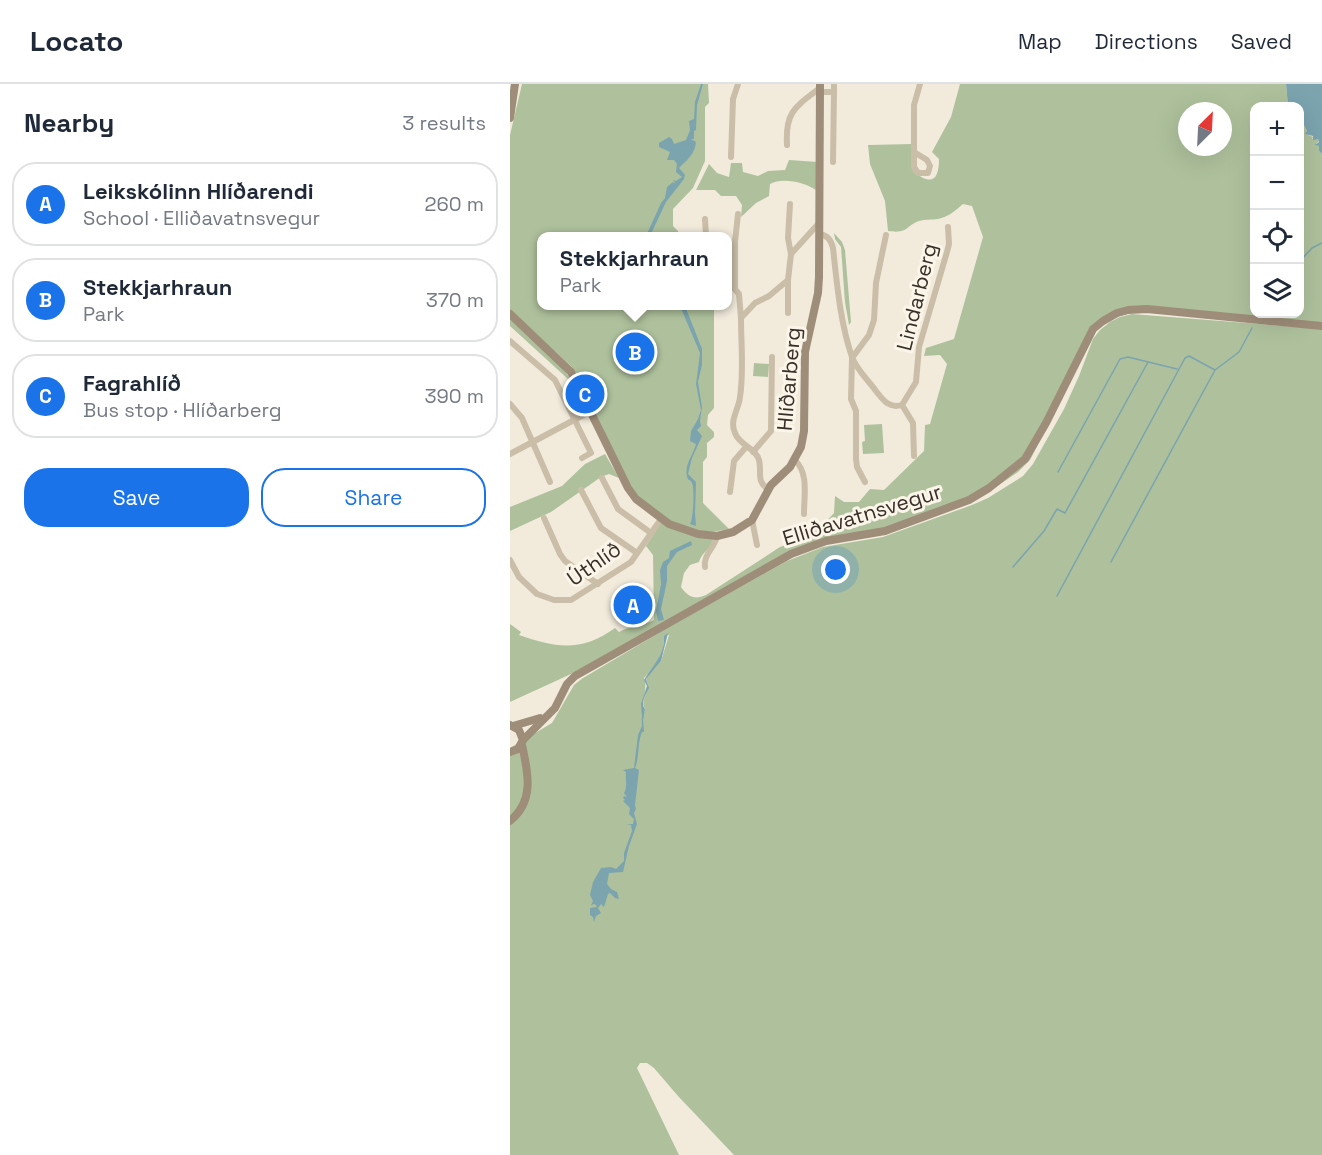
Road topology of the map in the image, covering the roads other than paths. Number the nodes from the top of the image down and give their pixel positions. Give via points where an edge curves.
1 (515, 84) edge
2 (738, 84) edge
3 (834, 84) edge
4 (920, 84) edge
5 (820, 88) edge
6 (834, 92) junction
7 (510, 118) edge
8 (787, 145) dead end
9 (914, 152) dead end
10 (731, 157) dead end
11 (833, 162) dead end
12 (790, 204) dead end
13 (738, 214) dead end
14 (705, 219) dead end
15 (819, 222) junction
16 (948, 227) dead end
17 (706, 232) edge
18 (820, 234) junction
19 (886, 235) dead end
20 (791, 254) junction
21 (788, 280) junction
22 (732, 285) edge
23 (735, 288) junction
24 (788, 313) dead end
25 (510, 314) edge
26 (741, 318) junction
27 (1322, 326) edge
28 (510, 341) edge
29 (772, 357) dead end
30 (852, 358) junction
31 (510, 404) edge
32 (902, 405) junction
33 (591, 411) junction
34 (575, 419) junction
35 (534, 443) junction
36 (746, 447) junction
37 (753, 452) junction
38 (510, 454) edge
39 (914, 456) dead end
40 (582, 458) dead end
41 (795, 460) junction
42 (603, 478) dead end
43 (550, 482) dead end
44 (865, 482) dead end
45 (768, 489) junction
46 (581, 490) dead end
47 (730, 492) dead end
48 (804, 514) dead end
49 (544, 518) dead end
50 (661, 519) junction
51 (752, 520) junction
52 (651, 533) junction
53 (717, 536) junction
54 (757, 545) dead end
55 (637, 553) junction
56 (510, 560) edge
57 (705, 567) dead end
58 (598, 584) junction
59 (546, 716) junction
60 (511, 725) edge
61 (522, 742) junction
62 (510, 752) edge
63 (528, 774) junction
64 (510, 821) edge

1 - 7 main road
2 - 10 street via 733,99
3 - 6 street
4 - 9 street via 914,105
5 - 6 street
5 - 8 street via 789,116
5 - 15 main road, Hlíðarberg
6 - 11 street
12 - 20 street
13 - 23 street
14 - 17 street
15 - 18 main road, Hlíðarberg
15 - 20 street
16 - 32 street, Lindarberg via 949,244 919,347 918,376
18 - 30 street via 831,241 833,248 840,311
18 - 41 main road, Hlíðarberg via 818,293 805,352 804,431
19 - 30 street, Lindarberg via 876,283 874,320
20 - 21 street
21 - 24 street
21 - 26 street
22 - 23 street
23 - 26 street via 741,300
25 - 33 main road via 571,372
26 - 36 street via 741,396 734,422 735,433
27 - 59 main road, Elliðavatnsvegur via 1147,309 1112,315 1087,338 1025,459 1000,481 969,500 885,531 826,541 779,560 575,676
28 - 34 street via 555,380
29 - 37 street via 771,431
30 - 32 street via 884,401 890,406
30 - 44 street via 856,459
31 - 35 street
32 - 39 street via 913,423
33 - 34 street
33 - 50 main road via 628,488
34 - 35 street
34 - 40 street via 591,453
35 - 38 street
35 - 43 street
36 - 37 street
36 - 47 street via 734,461
37 - 45 street via 759,459 760,480
41 - 45 main road, Hlíðarberg
41 - 48 street via 804,474
42 - 52 street via 618,509
45 - 51 main road, Hlíðarberg
46 - 55 street via 601,528
49 - 58 street via 565,561
50 - 52 street, Úthlíð
50 - 53 main road via 687,532
51 - 53 main road
51 - 54 street
52 - 55 street, Úthlíð
53 - 57 street via 706,556
55 - 58 street, Úthlíð via 631,562
56 - 58 street, Úthlíð via 529,588 545,598 570,600
59 - 60 main road
59 - 61 main road, Elliðavatnsvegur
60 - 61 main road via 519,730
61 - 62 main road, Elliðavatnsvegur
61 - 63 main road
62 - 63 main road
63 - 64 main road via 527,795

